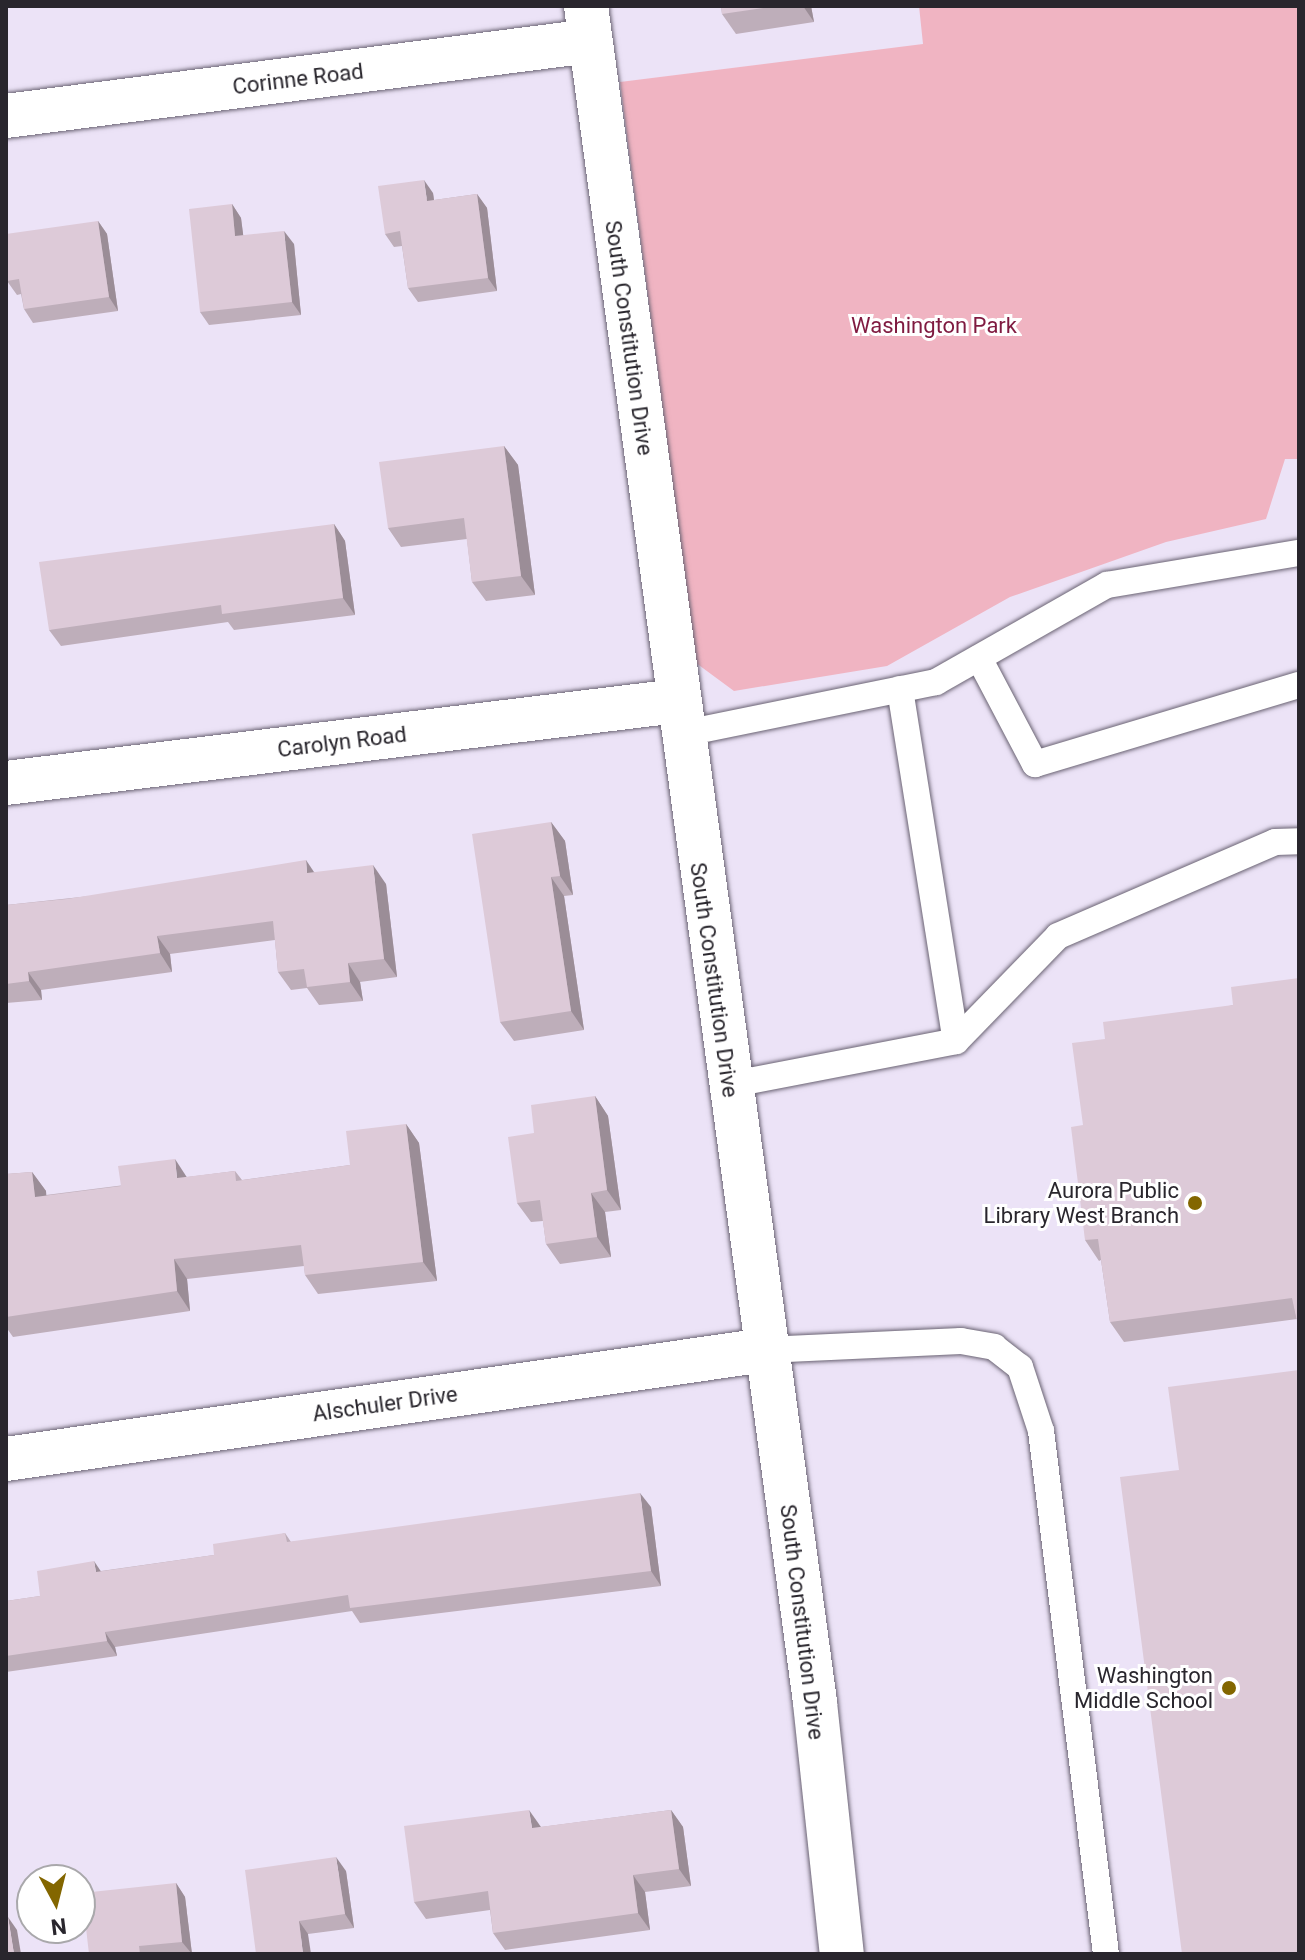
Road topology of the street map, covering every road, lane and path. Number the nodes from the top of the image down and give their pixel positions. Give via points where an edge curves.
1 (588, 24) edge
2 (6, 116) edge
3 (1299, 553) edge
4 (979, 658) junction
5 (1299, 685) edge
6 (900, 689) junction
7 (679, 717) junction
8 (6, 783) edge
9 (1299, 841) edge
10 (956, 1041) junction
11 (728, 1085) junction
12 (765, 1350) junction
13 (6, 1459) edge
14 (842, 1954) edge
15 (1106, 1954) edge

1 - 2 street, Corinne Road
1 - 7 street, South Constitution Drive
3 - 4 lane via 1107,585
4 - 5 lane via 1035,764
4 - 6 lane via 936,682
6 - 7 lane
6 - 10 lane
7 - 8 street, Carolyn Road
7 - 11 street, South Constitution Drive
9 - 10 lane via 1275,842 1058,936
10 - 11 lane
11 - 12 street, South Constitution Drive
12 - 13 street, Alschuler Drive
12 - 14 street, South Constitution Drive via 815,1703
12 - 15 lane via 961,1341 994,1347 1020,1367 1041,1431

